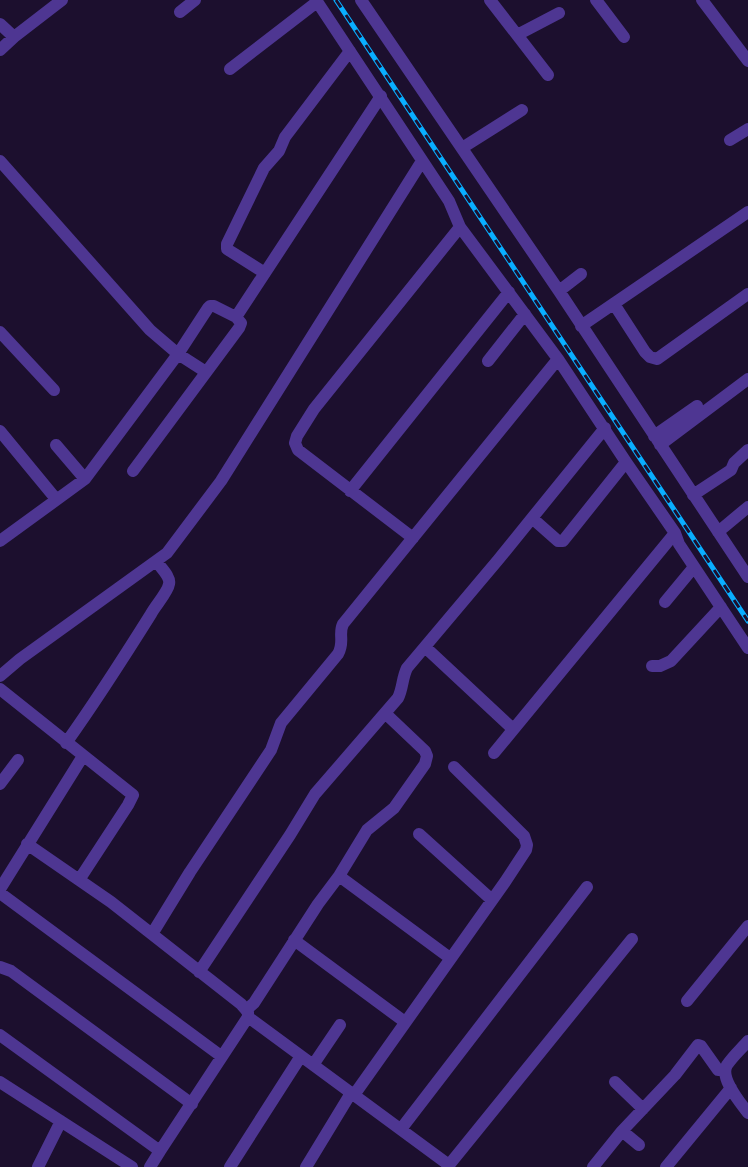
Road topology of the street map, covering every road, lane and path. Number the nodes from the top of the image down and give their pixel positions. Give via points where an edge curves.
1 (62, 0) edge
2 (195, 0) edge
3 (361, 0) edge
4 (490, 0) edge
5 (596, 0) edge
6 (702, 0) edge
7 (317, 1) edge
8 (180, 12) dead end
9 (559, 13) dead end
10 (0, 24) edge
11 (517, 35) junction
12 (14, 37) junction
13 (624, 37) dead end
14 (0, 50) edge
15 (350, 51) junction
16 (746, 53) edge
17 (230, 69) dead end
18 (548, 75) dead end
19 (380, 96) junction
20 (522, 110) dead end
21 (748, 129) edge
22 (730, 140) dead end
23 (462, 148) junction
24 (0, 161) edge
25 (422, 161) junction
26 (748, 212) edge
27 (460, 226) junction
28 (265, 272) junction
29 (581, 274) dead end
30 (559, 290) junction
31 (509, 292) junction
32 (748, 294) edge
33 (614, 304) junction
34 (525, 314) junction
35 (236, 317) junction
36 (581, 326) junction
37 (0, 332) edge
38 (178, 354) junction
39 (558, 359) junction
40 (488, 361) dead end
41 (206, 372) junction
42 (748, 379) edge
43 (54, 390) dead end
44 (704, 402) dead end
45 (605, 428) junction
46 (0, 431) edge
47 (657, 441) junction
48 (56, 445) dead end
49 (748, 450) edge
50 (626, 462) junction
51 (133, 471) dead end
52 (85, 479) junction
53 (350, 491) junction
54 (693, 495) junction
55 (56, 499) junction
56 (748, 508) edge
57 (532, 518) junction
58 (718, 532) junction
59 (675, 533) junction
60 (413, 538) junction
61 (1, 539) edge
62 (157, 562) junction
63 (694, 567) junction
64 (748, 577) edge
65 (665, 602) dead end
66 (721, 607) junction
67 (425, 647) junction
68 (748, 648) edge
69 (652, 666) dead end
70 (0, 676) edge
71 (0, 689) edge
72 (386, 714) junction
73 (513, 729) junction
74 (66, 743) junction
75 (494, 753) dead end
76 (83, 756) junction
77 (18, 760) dead end
78 (454, 767) dead end
79 (0, 784) edge
80 (419, 834) dead end
81 (27, 844) junction
82 (339, 876) junction
83 (79, 880) junction
84 (587, 887) dead end
85 (0, 888) edge
86 (0, 893) edge
87 (492, 900) junction
88 (748, 926) edge
89 (152, 934) junction
90 (632, 939) dead end
91 (294, 940) junction
92 (450, 958) junction
93 (0, 967) edge
94 (199, 972) junction
95 (687, 1001) dead end
96 (247, 1014) junction
97 (405, 1022) junction
98 (340, 1025) dead end
99 (0, 1035) edge
100 (748, 1041) edge
101 (221, 1056) junction
102 (301, 1056) junction
103 (313, 1065) junction
104 (725, 1070) junction
105 (0, 1082) edge
106 (615, 1082) dead end
107 (730, 1088) junction
108 (353, 1094) junction
109 (192, 1104) junction
110 (642, 1109) junction
111 (748, 1113) edge
112 (62, 1122) junction
113 (401, 1129) junction
114 (622, 1131) junction
115 (640, 1145) dead end
116 (160, 1151) junction
117 (448, 1166) edge
118 (38, 1167) edge
119 (132, 1167) edge
120 (150, 1167) edge
121 (230, 1167) edge
122 (306, 1167) edge
123 (592, 1167) edge
124 (666, 1167) edge

1 - 12 street
2 - 8 street
3 - 23 street
4 - 11 street
5 - 13 street
6 - 16 street
7 - 15 street
7 - 17 street
9 - 11 street
10 - 12 street
11 - 18 street
12 - 14 street
15 - 19 street
15 - 28 street via 264,168 228,244 227,249
19 - 25 street
19 - 28 street
20 - 23 street
21 - 22 street
23 - 30 street
24 - 38 street via 150,330
25 - 27 street via 449,201
25 - 62 street via 220,481
26 - 33 street
27 - 31 street
27 - 53 street via 314,410 295,440 298,450
28 - 35 street
29 - 30 street
30 - 36 street
31 - 34 street
31 - 53 street
32 - 33 street via 657,359 645,352
33 - 36 street
34 - 39 street
34 - 40 street
35 - 38 street via 210,306
35 - 41 street via 241,323 239,328
36 - 47 street
37 - 43 street
38 - 41 street
38 - 52 street
39 - 45 street
39 - 60 street
41 - 51 street
42 - 47 street
44 - 47 street
45 - 50 street
45 - 57 street
46 - 55 street
47 - 54 street
48 - 52 street
49 - 54 street via 731,470
50 - 57 street via 563,541 558,541
50 - 59 street
52 - 55 street
53 - 60 street
54 - 58 street
55 - 61 street
56 - 58 street
57 - 67 street
58 - 64 street
59 - 63 street
59 - 73 street
60 - 89 street via 343,624 338,654 281,723 271,750
62 - 70 street
62 - 74 street via 169,578 168,589
63 - 65 street
63 - 66 street
66 - 68 street
66 - 69 street via 671,661
67 - 72 street via 407,668 401,692
67 - 73 street
71 - 74 street
72 - 82 street via 425,751 426,760 394,808 367,830
72 - 94 street via 315,794
73 - 75 street
74 - 76 street
76 - 81 street
76 - 83 street via 132,796
77 - 79 street
78 - 87 street via 526,840 523,856
80 - 87 street
81 - 83 street
81 - 85 street
82 - 91 street
82 - 92 street
83 - 89 street
84 - 113 street
86 - 101 street
87 - 92 street
88 - 95 street
89 - 94 street
90 - 117 street
91 - 96 street
91 - 97 street
92 - 97 street
93 - 109 street via 11,971
94 - 96 street via 241,1004
96 - 101 street
96 - 102 street
97 - 108 street
98 - 103 street
99 - 116 street
100 - 104 street
101 - 109 street
102 - 103 street
102 - 121 street
103 - 108 street
104 - 107 street
104 - 110 street via 719,1070 698,1045
105 - 112 street
106 - 110 street
107 - 111 street
107 - 124 street
108 - 113 street
108 - 122 street
109 - 116 street
110 - 114 street
112 - 118 street
112 - 119 street
113 - 117 street
114 - 115 street
114 - 123 street
116 - 120 street

